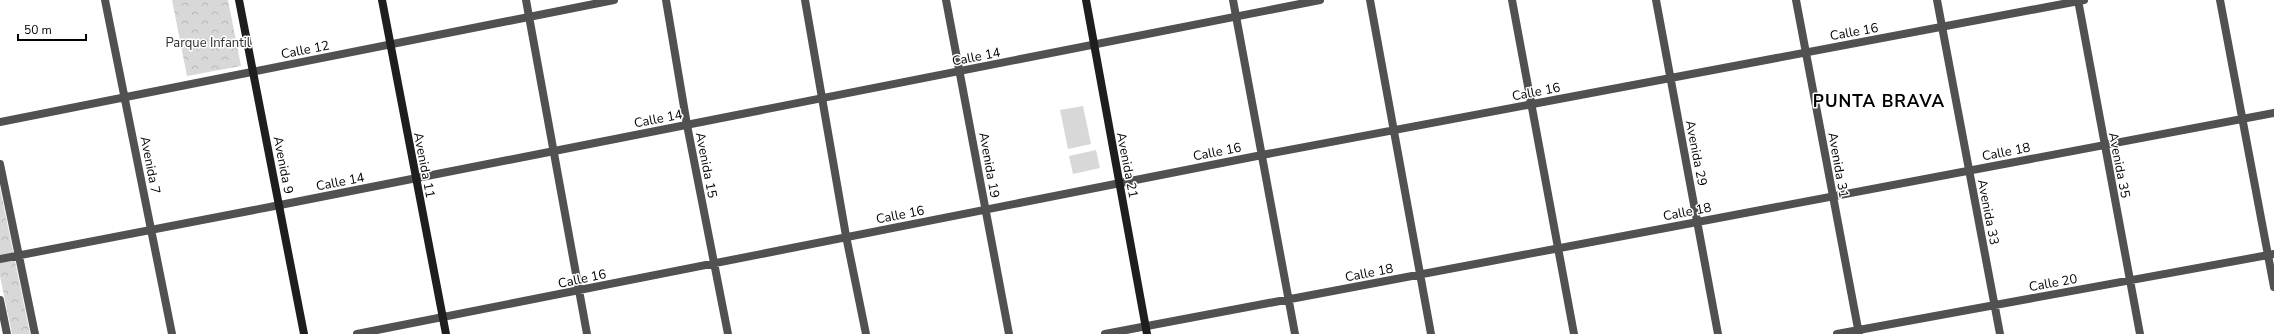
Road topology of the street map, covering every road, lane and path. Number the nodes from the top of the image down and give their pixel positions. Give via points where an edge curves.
1 (105, 0) edge
2 (239, 0) edge
3 (382, 0) edge
4 (526, 0) edge
5 (614, 0) edge
6 (666, 0) edge
7 (805, 0) edge
8 (946, 0) edge
9 (1086, 0) edge
10 (1233, 0) edge
11 (1320, 0) edge
12 (1370, 0) edge
13 (1512, 0) edge
14 (1656, 0) edge
15 (1796, 0) edge
16 (1937, 0) edge
17 (2080, 0) edge
18 (2220, 0) edge
19 (1236, 16) junction
20 (528, 17) junction
21 (1942, 28) junction
22 (390, 45) junction
23 (1094, 45) junction
24 (1806, 52) junction
25 (254, 71) junction
26 (960, 71) junction
27 (1670, 77) junction
28 (125, 97) junction
29 (822, 98) junction
30 (1532, 105) junction
31 (2274, 112) edge
32 (2243, 118) junction
33 (0, 122) edge
34 (687, 125) junction
35 (1395, 130) junction
36 (2104, 145) junction
37 (553, 151) junction
38 (1262, 155) junction
39 (0, 164) edge
40 (1969, 170) junction
41 (415, 178) junction
42 (1120, 183) junction
43 (1832, 196) junction
44 (280, 205) junction
45 (986, 209) junction
46 (1697, 222) junction
47 (151, 229) junction
48 (846, 236) junction
49 (1558, 248) junction
50 (2271, 254) edge
51 (19, 256) junction
52 (0, 259) edge
53 (715, 262) junction
54 (1420, 274) junction
55 (2130, 280) junction
56 (2274, 287) edge
57 (578, 291) junction
58 (1288, 299) junction
59 (0, 300) edge
60 (1994, 305) junction
61 (443, 318) junction
62 (1147, 330) edge
63 (1858, 332) edge
64 (7, 334) edge
65 (35, 334) edge
66 (172, 334) edge
67 (304, 334) edge
68 (357, 334) edge
69 (446, 334) edge
70 (587, 334) edge
71 (728, 334) edge
72 (866, 334) edge
73 (1009, 334) edge
74 (1105, 334) edge
75 (1295, 334) edge
76 (1432, 334) edge
77 (1574, 334) edge
78 (1718, 334) edge
79 (1837, 334) edge
80 (2000, 334) edge
81 (2140, 334) edge

1 - 28 street, Avenida 7
2 - 25 main road, Avenida 9
3 - 22 main road, Avenida 11
4 - 20 street
5 - 20 street, Calle 12
6 - 34 street, Avenida 15
7 - 29 street
8 - 26 street, Avenida 19
9 - 23 main road, Avenida 21
10 - 19 street
11 - 19 street, Calle 14
12 - 35 street
13 - 30 street
14 - 27 street, Avenida 29
15 - 24 street, Avenida 31
16 - 21 street, Avenida 33
17 - 21 street, Calle 16
17 - 36 street, Avenida 35
18 - 32 street
19 - 23 street, Calle 14
19 - 38 street
20 - 22 street, Calle 12
20 - 37 street
21 - 24 street, Calle 16
21 - 40 street, Avenida 33
22 - 25 street, Calle 12
22 - 41 main road, Avenida 11
23 - 26 street, Calle 14
23 - 42 main road, Avenida 21
24 - 27 street, Calle 16
24 - 43 street, Avenida 31
25 - 28 street, Calle 12
25 - 44 main road, Avenida 9
26 - 29 street, Calle 14
26 - 45 street, Avenida 19
27 - 30 street, Calle 16
27 - 46 street, Avenida 29
28 - 33 street, Calle 12
28 - 47 street, Avenida 7
29 - 34 street, Calle 14
29 - 48 street
30 - 35 street, Calle 16
30 - 49 street
31 - 32 street, Calle 18
32 - 36 street, Calle 18
32 - 50 street
34 - 37 street, Calle 14
34 - 53 street, Avenida 15
35 - 38 street, Calle 16
35 - 54 street
36 - 40 street, Calle 18
36 - 55 street, Avenida 35
37 - 41 street, Calle 14
37 - 57 street
38 - 42 street, Calle 16
38 - 58 street
39 - 51 street
40 - 43 street, Calle 18
40 - 60 street, Avenida 33
41 - 44 street, Calle 14
41 - 61 main road, Avenida 11
42 - 45 street, Calle 16
42 - 62 main road, Avenida 21
43 - 46 street, Calle 18
43 - 63 street, Avenida 31
44 - 47 street, Calle 14
44 - 67 main road, Avenida 9
45 - 48 street, Calle 16
45 - 73 street, Avenida 19
46 - 49 street, Calle 18
46 - 78 street, Avenida 29
47 - 51 street, Calle 14
47 - 66 street, Avenida 7
48 - 53 street, Calle 16
48 - 72 street
49 - 54 street, Calle 18
49 - 77 street
50 - 55 street, Calle 20
50 - 56 street
51 - 52 street, Calle 14
51 - 65 street
53 - 57 street, Calle 16
53 - 71 street, Avenida 15
54 - 58 street, Calle 18
54 - 76 street
55 - 60 street, Calle 20
55 - 81 street, Avenida 35
57 - 61 street, Calle 16
57 - 70 street
58 - 62 street, Calle 18
58 - 75 street
59 - 64 street
60 - 63 street, Calle 20
60 - 80 street, Avenida 33
61 - 68 street, Calle 16
61 - 69 main road, Avenida 11
62 - 74 street, Calle 18
63 - 79 street, Calle 20

